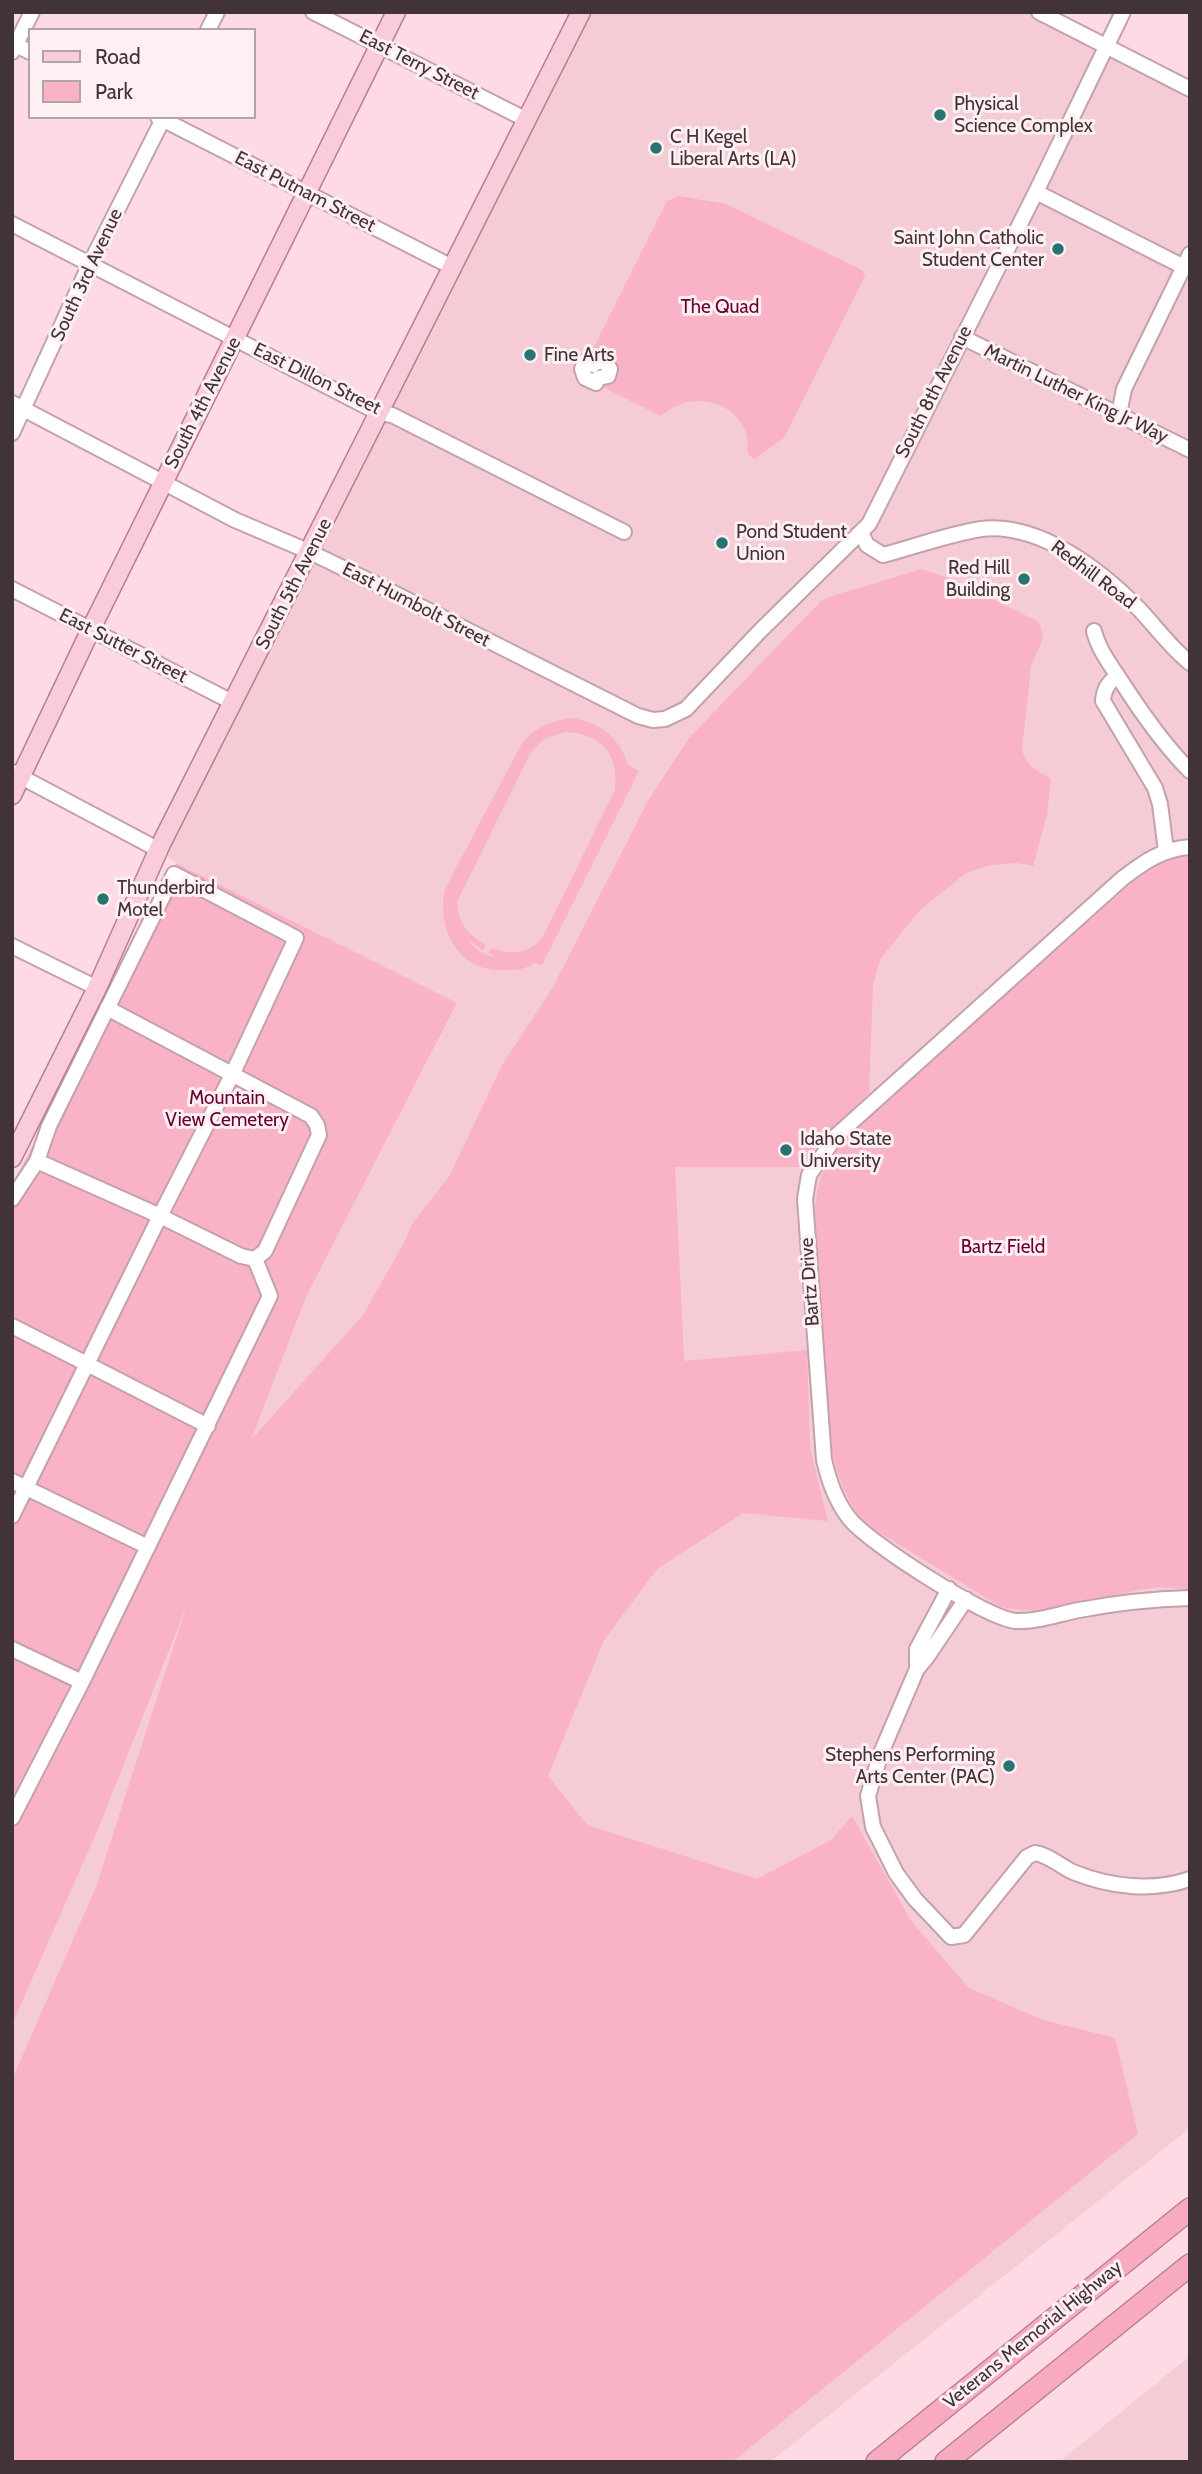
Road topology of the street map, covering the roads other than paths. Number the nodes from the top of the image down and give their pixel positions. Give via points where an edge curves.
1 (32, 12) edge
2 (217, 12) edge
3 (313, 12) edge
4 (396, 12) edge
5 (581, 12) edge
6 (1039, 12) edge
7 (1123, 12) edge
8 (209, 28) edge
9 (380, 44) junction
10 (1107, 46) junction
11 (13, 47) edge
12 (1190, 89) edge
13 (162, 119) edge
14 (164, 119) edge
15 (525, 119) junction
16 (1036, 192) junction
17 (308, 193) junction
18 (12, 224) edge
19 (1187, 260) edge
20 (90, 264) junction
21 (452, 267) junction
22 (962, 337) junction
23 (235, 339) junction
24 (18, 407) edge
25 (379, 413) junction
26 (1119, 414) junction
27 (12, 433) edge
28 (1190, 450) edge
29 (163, 483) junction
30 (624, 532) dead end
31 (861, 533) junction
32 (310, 552) junction
33 (12, 589) edge
34 (91, 629) junction
35 (1094, 631) dead end
36 (1190, 663) edge
37 (1118, 676) junction
38 (234, 703) junction
39 (672, 717) joint
40 (1190, 771) edge
41 (17, 775) edge
42 (12, 794) edge
43 (1190, 847) edge
44 (159, 850) junction
45 (1166, 851) junction
46 (12, 946) edge
47 (97, 988) junction
48 (107, 1008) junction
49 (232, 1075) junction
50 (18, 1130) edge
51 (12, 1158) edge
52 (37, 1161) junction
53 (12, 1199) edge
54 (160, 1216) junction
55 (255, 1259) junction
56 (12, 1326) edge
57 (87, 1364) junction
58 (208, 1426) junction
59 (12, 1481) edge
60 (27, 1488) junction
61 (12, 1516) edge
62 (148, 1547) junction
63 (949, 1589) junction
64 (1190, 1598) edge
65 (966, 1599) junction
66 (12, 1649) edge
67 (917, 1669) junction
68 (82, 1682) junction
69 (13, 1815) edge
70 (1190, 1879) edge
71 (1190, 2209) edge
72 (1190, 2264) edge
73 (877, 2462) edge
74 (946, 2462) edge

1 - 11 street
2 - 8 street
3 - 9 street, East Terry Street
4 - 9 main road, South 4th Avenue
5 - 15 main road, South 5th Avenue
6 - 10 street
7 - 10 street, South 8th Avenue
9 - 15 street, East Terry Street
9 - 17 main road, South 4th Avenue
10 - 12 street
10 - 16 street, South 8th Avenue
13 - 20 street, South 3rd Avenue
14 - 17 street, East Putnam Street
15 - 21 main road, South 5th Avenue
16 - 19 street
16 - 22 street, South 8th Avenue
17 - 21 street, East Putnam Street
17 - 23 main road, South 4th Avenue
18 - 20 street, East Dillon Street
19 - 26 street via 1124,390
20 - 23 street, East Dillon Street
20 - 24 street, South 3rd Avenue
21 - 25 main road, South 5th Avenue
22 - 26 street, Martin Luther King Jr Way
22 - 31 street, South 8th Avenue
23 - 25 street, East Dillon Street
23 - 29 main road, South 4th Avenue
24 - 27 street, South 3rd Avenue
24 - 29 street, East Humbolt Street
25 - 30 street, East Dillon Street via 392,415
25 - 32 main road, South 5th Avenue
26 - 28 street, Martin Luther King Jr Way
29 - 32 street, East Humbolt Street
29 - 34 main road, South 4th Avenue
31 - 36 street, Redhill Road via 867,545 883,555 982,529 1041,538 1061,547 1121,592
31 - 39 street, South 8th Avenue via 777,613 697,699
32 - 38 main road, South 5th Avenue
32 - 39 street, East Humbolt Street via 638,716 653,720
33 - 34 street, East Sutter Street
34 - 38 street, East Sutter Street
34 - 41 main road, South 4th Avenue
35 - 37 street
37 - 40 street via 1165,745
37 - 45 street via 1109,682 1103,701 1155,788
38 - 44 main road, South 5th Avenue
41 - 42 main road, South 4th Avenue
41 - 44 street
43 - 45 street, Bartz Drive
44 - 47 main road, South 5th Avenue
45 - 63 street, Bartz Drive via 1123,878 887,1088 836,1136 809,1175 805,1199 820,1434 830,1484 850,1520
46 - 47 street
47 - 50 main road, South 5th Avenue
48 - 49 street
48 - 49 street via 174,874 296,938
48 - 52 street via 49,1126
49 - 54 street
49 - 55 street via 311,1116 319,1135 265,1251
50 - 51 main road, South 5th Avenue
52 - 53 street
52 - 54 street
54 - 55 street
54 - 57 street
55 - 58 street via 270,1296
56 - 57 street
57 - 58 street
57 - 60 street
58 - 62 street
59 - 60 street
60 - 61 street
60 - 62 street
62 - 68 street
63 - 65 street, Bartz Drive
63 - 67 street via 917,1648
64 - 65 street, Bartz Drive via 1142,1600 1014,1621
65 - 67 street
66 - 68 street
67 - 70 street via 872,1779 869,1812 896,1873 951,1937 964,1934 1035,1853 1071,1871 1121,1885 1150,1887
68 - 69 street
71 - 73 highway, Veterans Memorial Highway
72 - 74 highway

